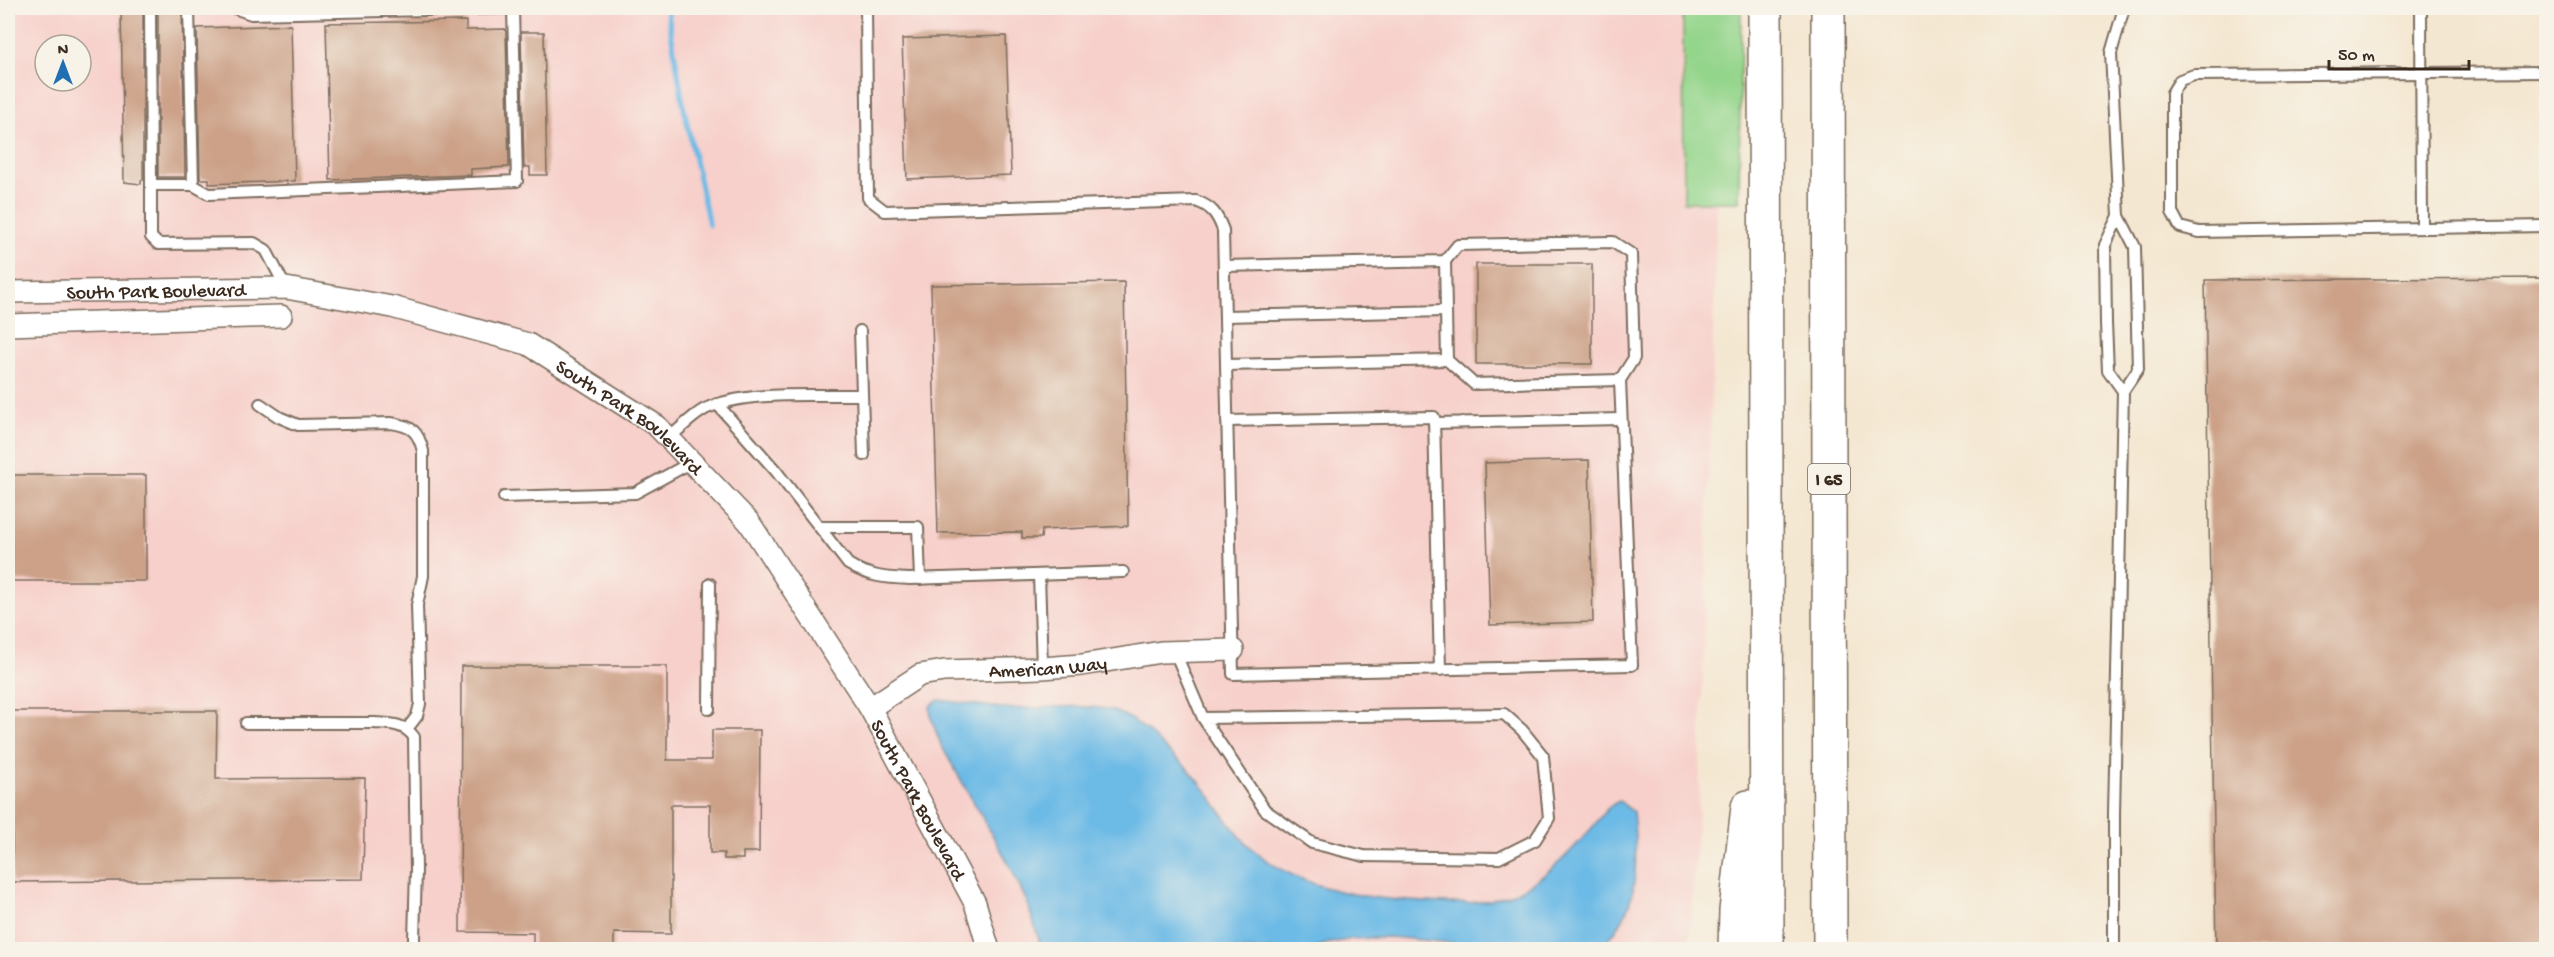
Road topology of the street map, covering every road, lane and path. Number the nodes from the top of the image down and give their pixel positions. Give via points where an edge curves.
1 (150, 8) edge
2 (189, 8) edge
3 (234, 8) edge
4 (866, 8) edge
5 (1765, 8) edge
6 (1828, 8) edge
7 (2124, 8) edge
8 (2421, 8) edge
9 (2547, 72) edge
10 (2420, 74) junction
11 (151, 185) junction
12 (193, 185) junction
13 (2119, 216) junction
14 (2547, 226) edge
15 (2421, 227) junction
16 (1445, 261) junction
17 (1224, 266) junction
18 (286, 288) junction
19 (8, 292) edge
20 (1446, 311) junction
21 (281, 316) dead end
22 (1225, 316) junction
23 (8, 325) edge
24 (860, 331) dead end
25 (1447, 360) junction
26 (1226, 365) junction
27 (1620, 380) junction
28 (2123, 391) junction
29 (861, 394) junction
30 (260, 404) dead end
31 (717, 404) junction
32 (1621, 419) junction
33 (1227, 421) junction
34 (1434, 423) junction
35 (669, 438) junction
36 (864, 455) dead end
37 (692, 462) junction
38 (504, 496) dead end
39 (820, 526) junction
40 (1123, 572) dead end
41 (1039, 575) junction
42 (920, 579) junction
43 (710, 584) dead end
44 (1233, 650) junction
45 (1175, 652) junction
46 (1765, 665) junction
47 (1042, 668) junction
48 (1440, 670) junction
49 (870, 708) junction
50 (709, 709) dead end
51 (1203, 718) junction
52 (246, 723) dead end
53 (408, 729) junction
54 (1829, 750) junction
55 (414, 939) dead end
56 (989, 950) edge
57 (1735, 950) edge
58 (1767, 950) edge
59 (1830, 950) edge
60 (1847, 950) edge
61 (2114, 950) edge

1 - 11 lane
2 - 12 lane
3 - 12 lane via 251,14 513,8 517,181 209,194
4 - 17 lane via 868,198 885,211 1196,201 1217,213 1223,230
5 - 46 highway
6 - 54 highway, I 65
7 - 13 lane via 2111,53
8 - 10 lane
9 - 10 lane
10 - 15 lane
10 - 15 lane via 2194,75 2180,80 2172,93 2172,212 2180,227 2199,232
11 - 12 lane
11 - 18 lane via 151,237 159,244 254,243 266,250
13 - 28 lane via 2105,245 2106,322 2108,370
13 - 28 lane via 2134,247 2138,369
14 - 15 lane
16 - 17 lane
16 - 20 lane
16 - 27 lane via 1458,245 1613,242 1631,254 1634,358
17 - 22 lane
18 - 19 street, South Park Boulevard
18 - 35 street, South Park Boulevard via 392,306 528,344 657,426
20 - 22 lane
20 - 25 lane
21 - 23 street, South Park Boulevard
22 - 26 lane
24 - 29 lane
25 - 26 lane
25 - 27 lane via 1474,384
26 - 33 lane
27 - 32 lane
28 - 61 lane
29 - 31 lane via 754,398
29 - 36 lane
30 - 53 lane via 298,425 392,423 407,425 420,436 420,704
31 - 35 lane
31 - 39 lane
32 - 34 lane
32 - 48 lane via 1632,665
33 - 34 lane via 1434,417
33 - 44 lane
34 - 48 lane
35 - 37 street, South Park Boulevard
37 - 38 lane via 635,492
37 - 49 street, South Park Boulevard via 749,522
39 - 42 lane via 848,564 862,573 878,578
39 - 42 lane via 918,527
40 - 41 lane
41 - 42 lane
41 - 47 lane
43 - 50 lane
44 - 45 street, American Way
44 - 48 lane via 1233,674
45 - 47 street, American Way
45 - 51 lane
46 - 57 highway via 1736,911
46 - 58 highway
47 - 49 street, American Way via 920,675
49 - 56 street, South Park Boulevard via 975,903
51 - 51 lane via 1504,714 1543,756 1549,818 1535,840 1499,858 1364,856 1312,843 1265,810
52 - 53 lane via 374,723
53 - 55 lane via 414,737
54 - 59 highway, I 65
54 - 60 highway

